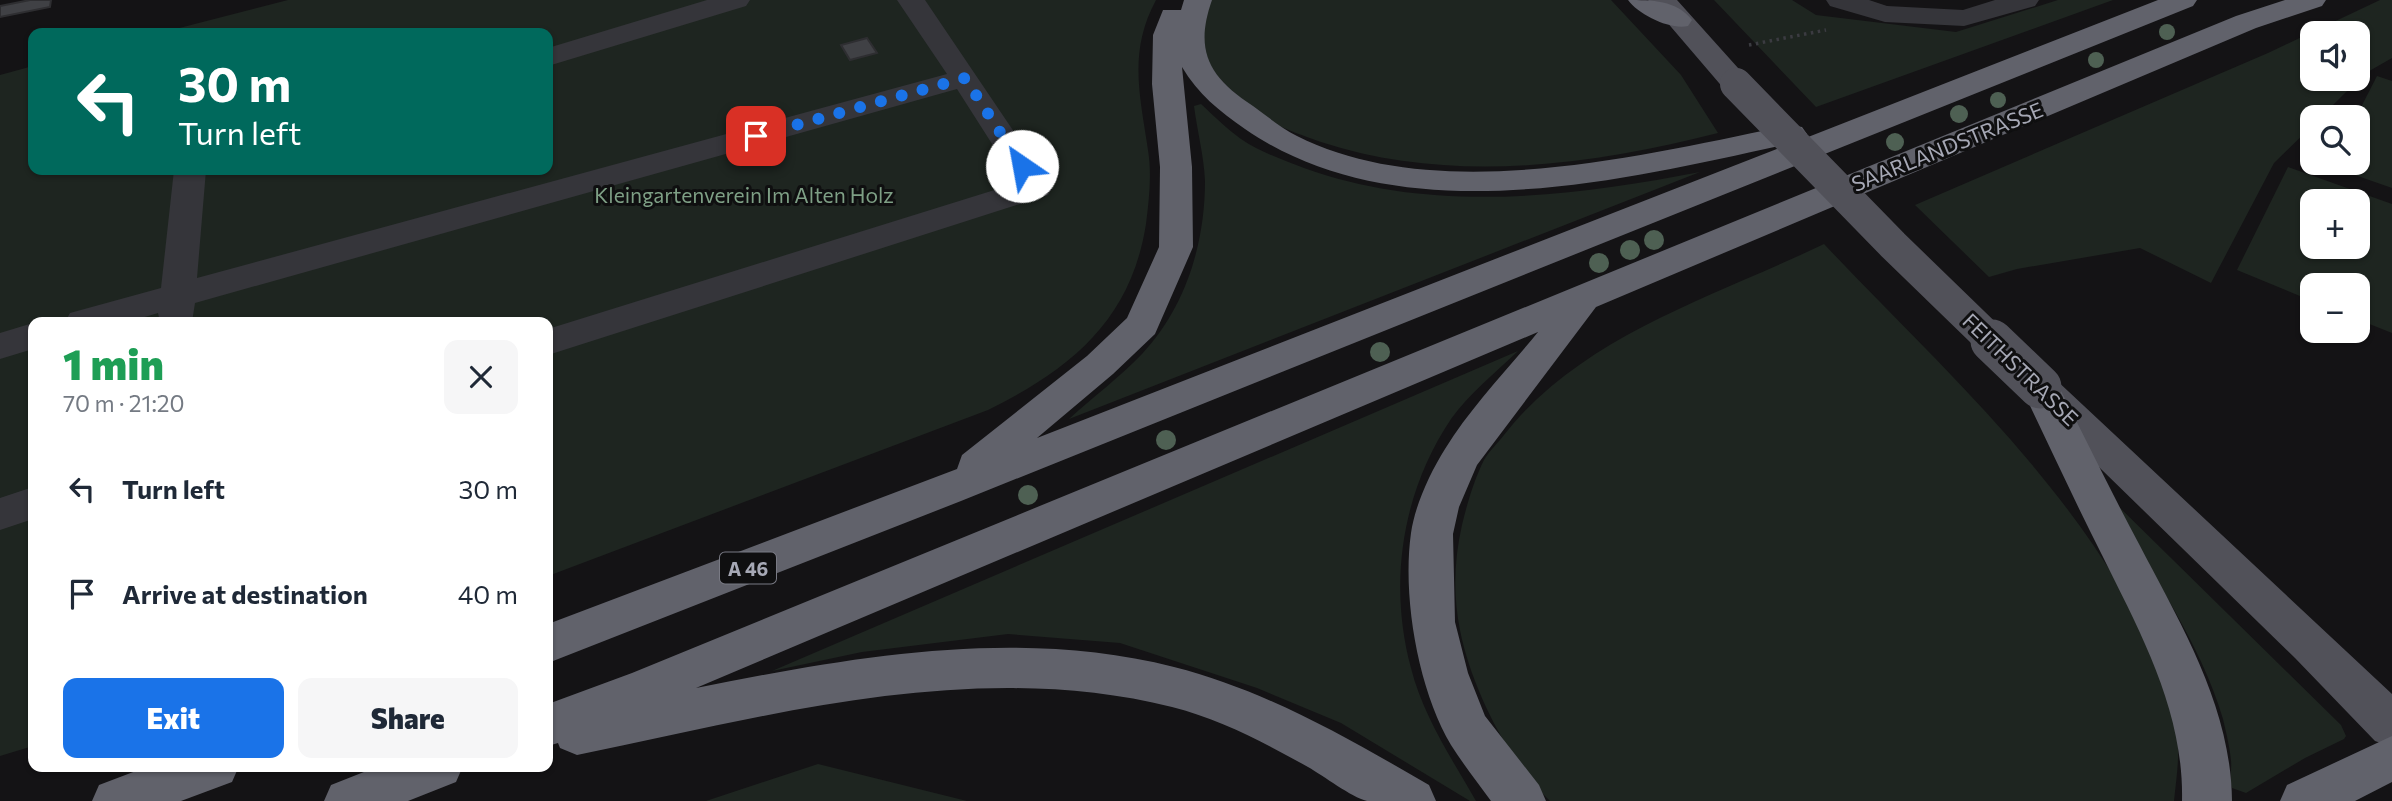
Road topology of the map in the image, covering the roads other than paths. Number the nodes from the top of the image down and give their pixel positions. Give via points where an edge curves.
1 (736, 0) edge
2 (911, 0) edge
3 (1180, 0) edge
4 (1198, 0) edge
5 (1642, 0) edge
6 (1840, 0) edge
7 (2025, 0) edge
8 (2183, 0) edge
9 (2312, 0) edge
10 (1670, 10) edge
11 (553, 55) edge
12 (965, 78) junction
13 (1902, 110) junction
14 (190, 175) edge
15 (1585, 296) junction
16 (178, 308) edge
17 (117, 317) edge
18 (28, 338) edge
19 (553, 340) edge
20 (0, 346) edge
21 (2040, 387) junction
22 (947, 490) junction
23 (28, 505) edge
24 (0, 514) edge
25 (553, 642) edge
26 (553, 723) edge
27 (2392, 726) edge
28 (553, 737) edge
29 (2392, 758) edge
30 (198, 772) edge
31 (424, 772) edge
32 (117, 801) edge
33 (349, 801) edge
34 (1411, 801) edge
35 (1521, 801) edge
36 (2207, 801) edge
37 (2305, 801) edge

1 - 11 street
2 - 12 street
3 - 22 highway via 1167,35 1176,247 1142,325
4 - 13 highway via 1191,17 1189,52 1202,80 1242,116 1282,141 1342,164 1412,177 1493,183 1586,173 1675,159
5 - 10 highway
6 - 7 street via 1863,9 1910,16 1965,18
8 - 13 highway
9 - 15 highway, SAARLANDSTRASSE via 2233,27
10 - 21 main road, FEITHSTRASSE, bridge via 1893,245
12 - 16 street
12 - 19 street via 1036,188
13 - 22 highway
14 - 16 street
15 - 26 highway, SAARLANDSTRASSE
15 - 35 highway via 1460,458 1437,507 1432,534 1433,622 1445,673 1467,729
16 - 17 street
18 - 20 street
21 - 27 main road, FEITHSTRASSE
21 - 36 highway via 2148,605 2189,699 2202,742
22 - 25 highway, A 46
23 - 24 street
28 - 34 highway via 955,667 1053,669 1106,673 1174,687 1243,712 1313,743
29 - 37 highway
30 - 32 highway
31 - 33 highway

